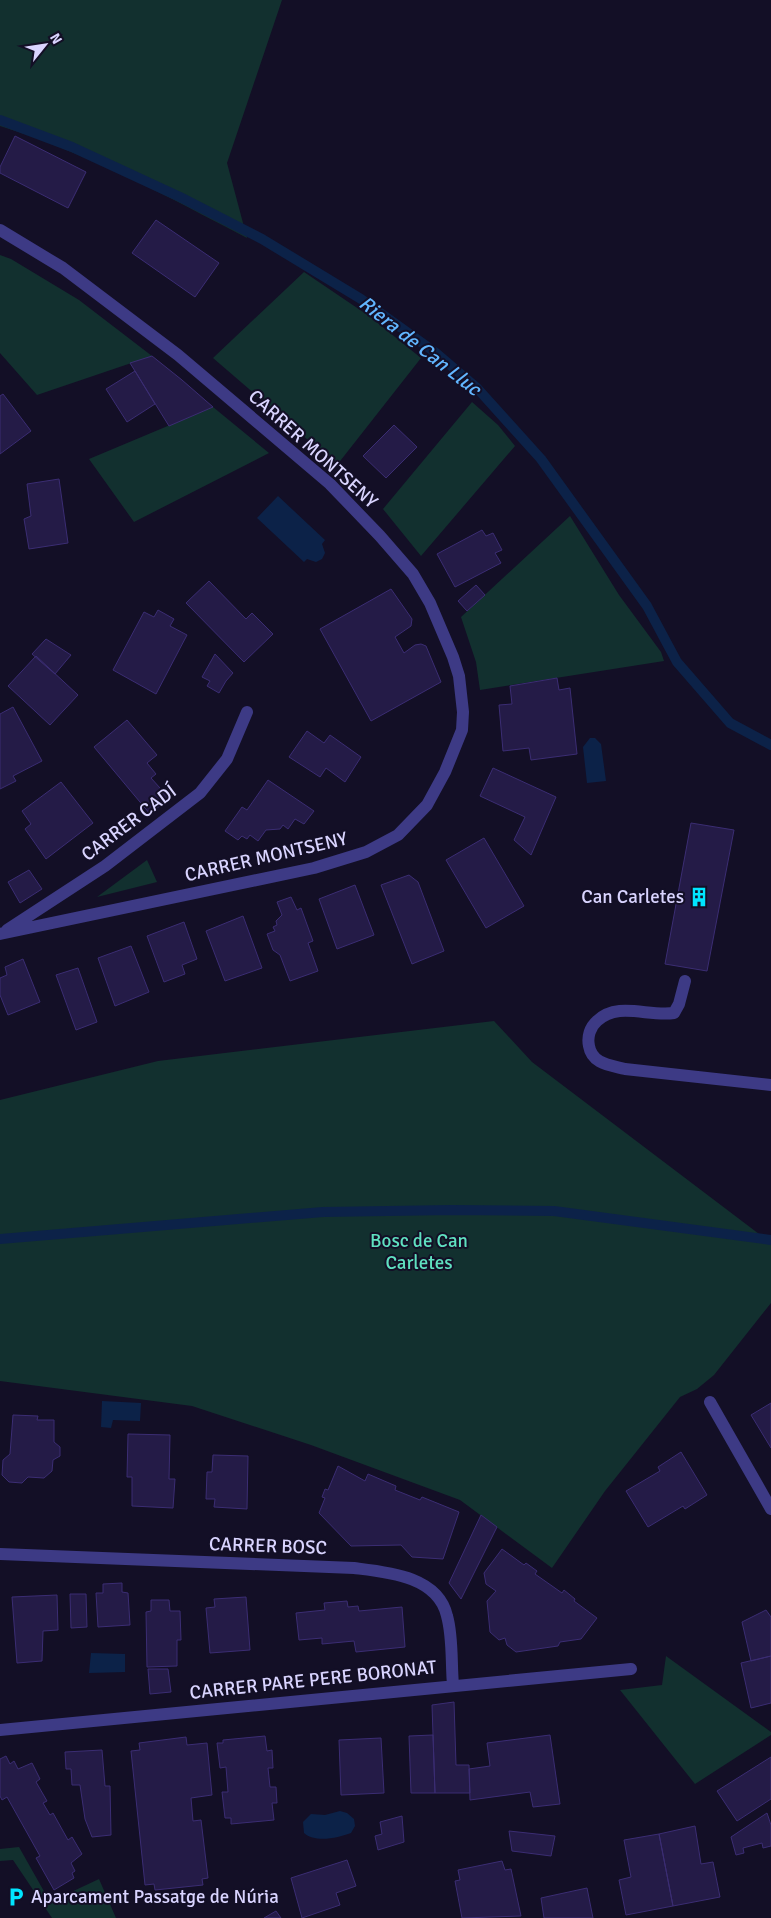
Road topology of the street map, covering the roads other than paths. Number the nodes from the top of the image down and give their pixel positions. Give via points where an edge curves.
1 (0, 230) edge
2 (248, 712) dead end
3 (0, 934) edge
4 (685, 981) dead end
5 (771, 1086) edge
6 (710, 1402) dead end
7 (771, 1508) edge
8 (0, 1554) edge
9 (631, 1669) dead end
10 (453, 1685) junction
11 (0, 1730) edge

1 - 3 street, CARRER MONTSENY via 63,268 178,355 330,484 380,536 412,574 430,603 453,657 459,676 462,730 427,805 398,835 366,852 314,868
2 - 3 street, CARRER CADÍ via 227,759 200,793 105,866
4 - 5 street via 674,1013 662,1015 622,1010 601,1017 589,1034 592,1055 601,1063 625,1069
6 - 7 street
8 - 10 street, CARRER BOSC via 354,1568 403,1574 440,1599 447,1615
9 - 10 street, CARRER PARE PERE BORONAT
10 - 11 street, CARRER PARE PERE BORONAT

